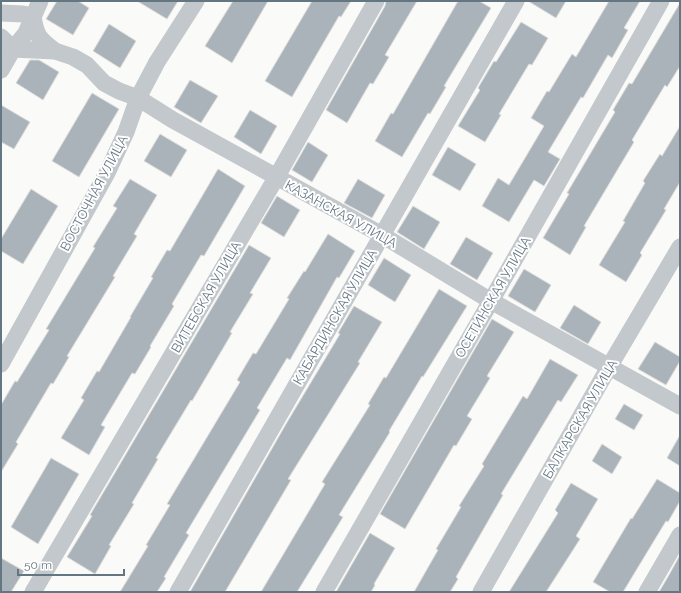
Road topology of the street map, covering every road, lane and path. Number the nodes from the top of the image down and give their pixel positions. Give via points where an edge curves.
1 (196, 1) edge
2 (376, 1) edge
3 (516, 1) edge
4 (661, 1) edge
5 (36, 9) edge
6 (1, 13) edge
7 (1, 37) edge
8 (13, 49) junction
9 (55, 51) junction
10 (1, 70) edge
11 (138, 98) junction
12 (276, 178) junction
13 (382, 235) junction
14 (680, 247) edge
15 (491, 301) junction
16 (1, 364) edge
17 (609, 367) junction
18 (680, 406) edge
19 (680, 535) edge
20 (33, 592) edge
21 (178, 592) edge
22 (324, 592) edge
23 (481, 592) edge
24 (647, 592) edge

1 - 11 street, ВОСТОЧНАЯ УЛИЦА via 157,62
2 - 12 street, ВИТЕБСКАЯ УЛИЦА
3 - 13 street, КАБАРДИНСКАЯ УЛИЦА
4 - 15 street, ОСЕТИНСКАЯ УЛИЦА
5 - 6 street via 23,14
5 - 8 street via 26,34
5 - 9 street via 36,32 43,42
7 - 8 street
8 - 9 street, КАЗАНСКАЯ УЛИЦА
8 - 10 street
9 - 11 street, КАЗАНСКАЯ УЛИЦА via 73,56 104,82
11 - 12 street, КАЗАНСКАЯ УЛИЦА
11 - 16 street, ВОСТОЧНАЯ УЛИЦА via 107,173
12 - 13 street, КАЗАНСКАЯ УЛИЦА
12 - 20 street, ВИТЕБСКАЯ УЛИЦА
13 - 15 street, КАЗАНСКАЯ УЛИЦА
13 - 21 street, КАБАРДИНСКАЯ УЛИЦА
14 - 17 street, БАЛКАРСКАЯ УЛИЦА
15 - 17 street, КАЗАНСКАЯ УЛИЦА
15 - 22 street, ОСЕТИНСКАЯ УЛИЦА
17 - 18 street, КАЗАНСКАЯ УЛИЦА
17 - 23 street, БАЛКАРСКАЯ УЛИЦА
19 - 24 street

